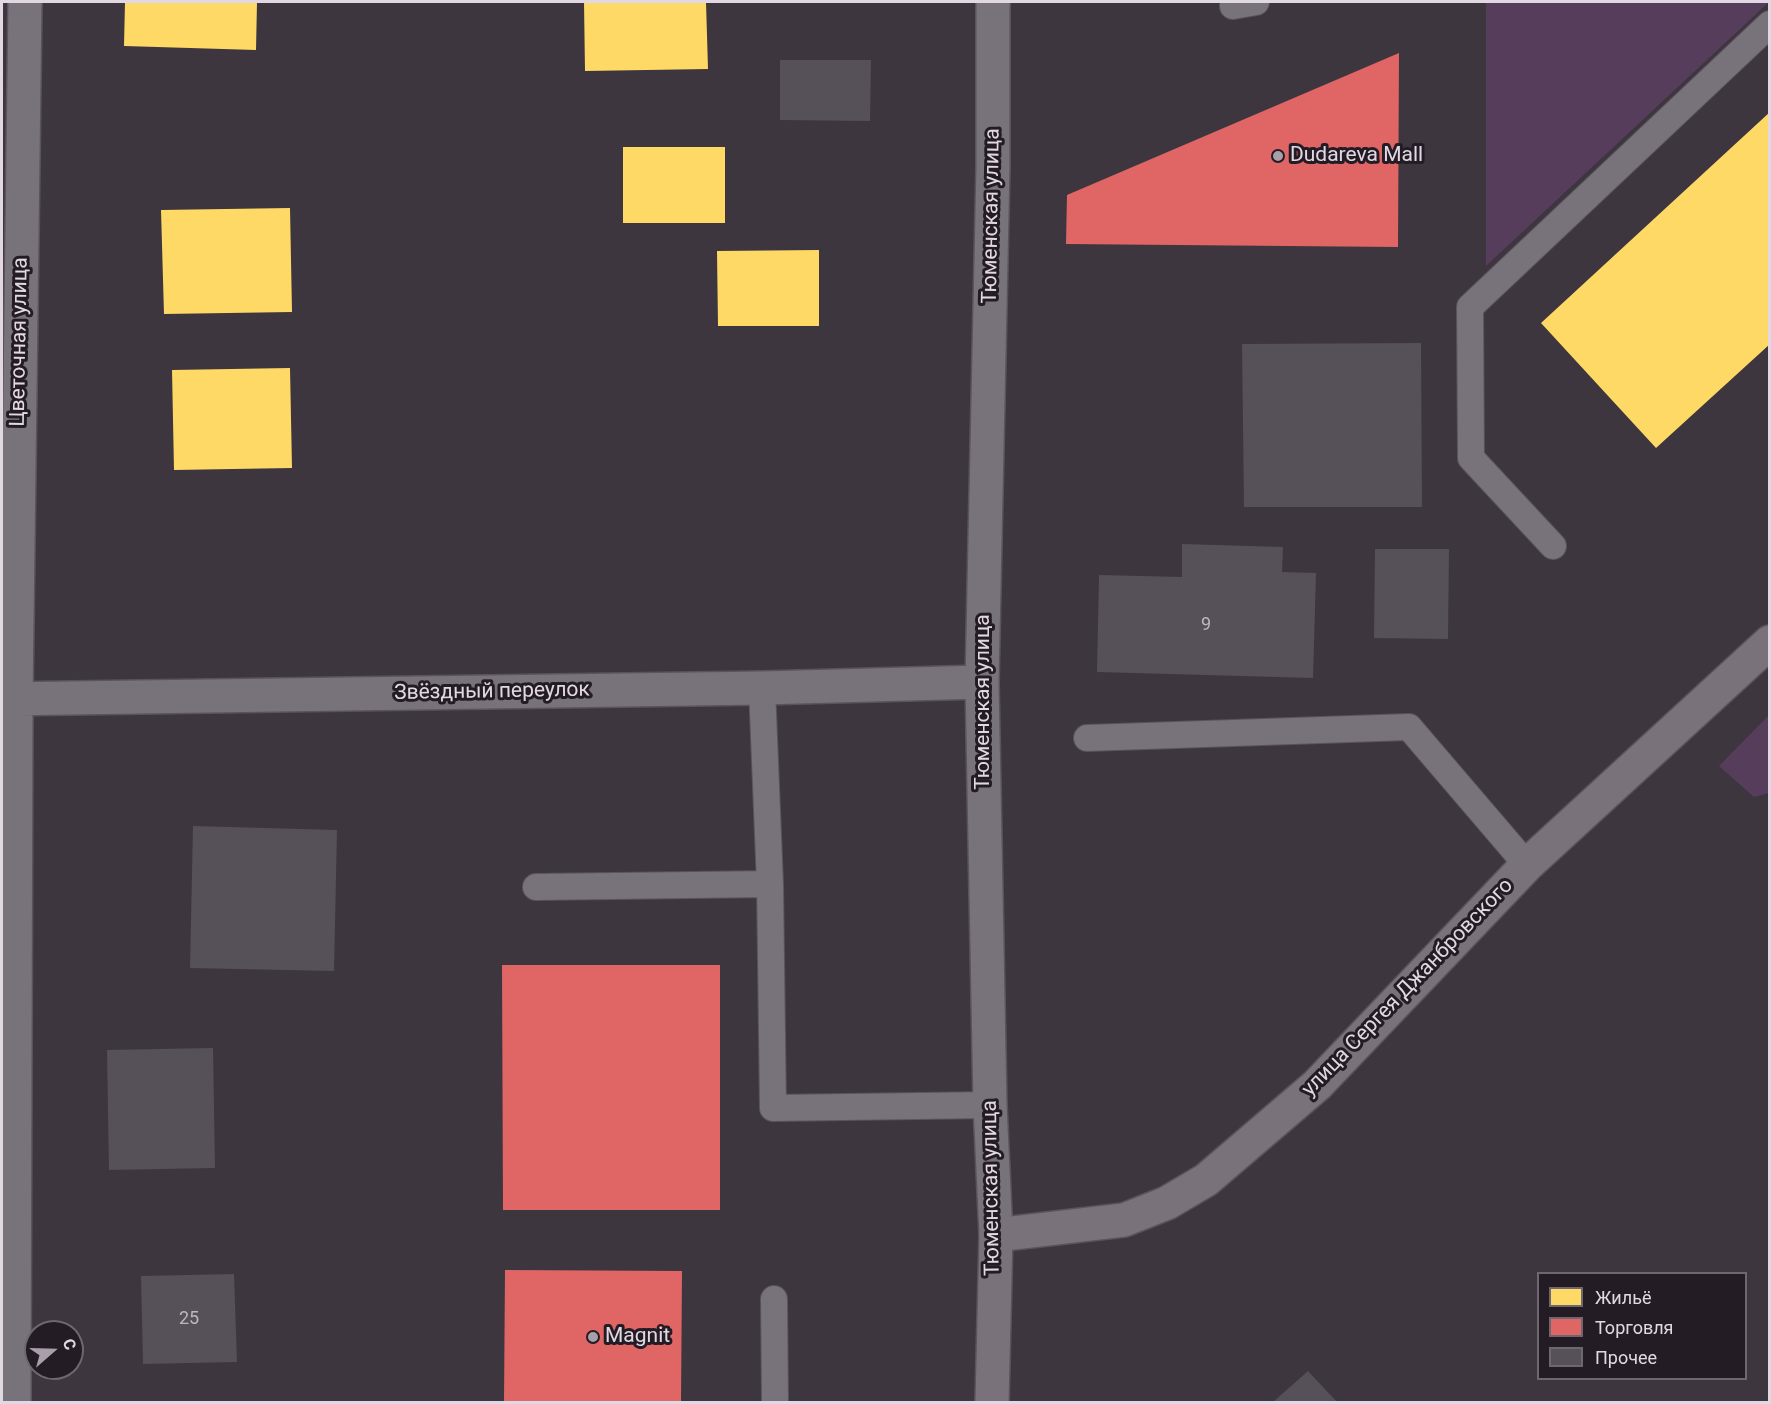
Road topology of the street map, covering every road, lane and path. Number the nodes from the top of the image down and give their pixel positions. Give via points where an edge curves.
1 (25, 2) edge
2 (993, 2) edge
3 (1770, 24) edge
4 (1553, 546) dead end
5 (1770, 642) edge
6 (982, 682) junction
7 (762, 688) junction
8 (9, 699) edge
9 (1087, 738) dead end
10 (1527, 866) junction
11 (770, 884) junction
12 (536, 887) dead end
13 (990, 1105) junction
14 (996, 1235) junction
15 (774, 1299) dead end
16 (14, 1402) edge
17 (775, 1402) edge
18 (992, 1402) edge

1 - 8 street, Цветочная улица
2 - 6 street, Тюменская улица
3 - 4 lane via 1470,307 1471,458
5 - 10 street, улица Сергея Джанбровского
6 - 7 street, Звёздный переулок
6 - 13 street, Тюменская улица
7 - 8 street, Звёздный переулок
7 - 11 lane
8 - 16 street, Цветочная улица
9 - 10 lane via 1409,728
10 - 14 street, улица Сергея Джанбровского via 1317,1085 1206,1180 1167,1203 1124,1220
11 - 12 lane
11 - 13 lane via 772,1108
13 - 14 street, Тюменская улица
14 - 18 street, Тюменская улица
15 - 17 lane

